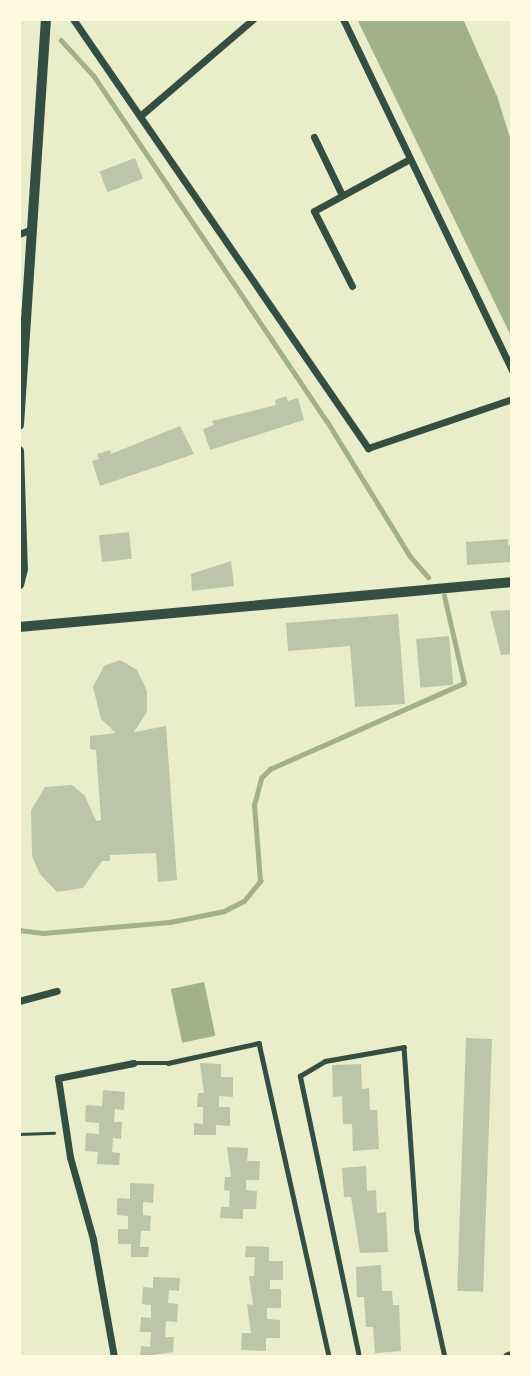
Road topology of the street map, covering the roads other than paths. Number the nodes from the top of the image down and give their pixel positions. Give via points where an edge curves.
1 (46, 19) edge
2 (73, 19) edge
3 (253, 19) edge
4 (343, 19) edge
5 (140, 116) junction
6 (314, 137) dead end
7 (408, 160) junction
8 (342, 195) junction
9 (32, 229) junction
10 (19, 234) edge
11 (352, 286) dead end
12 (512, 370) edge
13 (512, 399) edge
14 (19, 425) edge
15 (19, 451) edge
16 (20, 514) edge
17 (512, 582) edge
18 (19, 585) edge
19 (19, 627) edge
20 (57, 991) dead end
21 (19, 1001) edge
22 (134, 1063) joint
23 (114, 1357) edge
24 (329, 1357) edge
25 (359, 1357) edge
26 (445, 1357) edge

1 - 9 street
2 - 5 street
3 - 5 street
4 - 7 street
5 - 13 street via 368,448
6 - 8 street
7 - 8 street
7 - 12 street
8 - 11 street via 314,211
9 - 10 street
9 - 14 street
15 - 16 street
16 - 18 street
17 - 19 street
20 - 21 street
22 - 23 street via 58,1078
22 - 24 lane via 169,1063 259,1043
25 - 26 lane via 300,1076 325,1060 404,1047 417,1231

